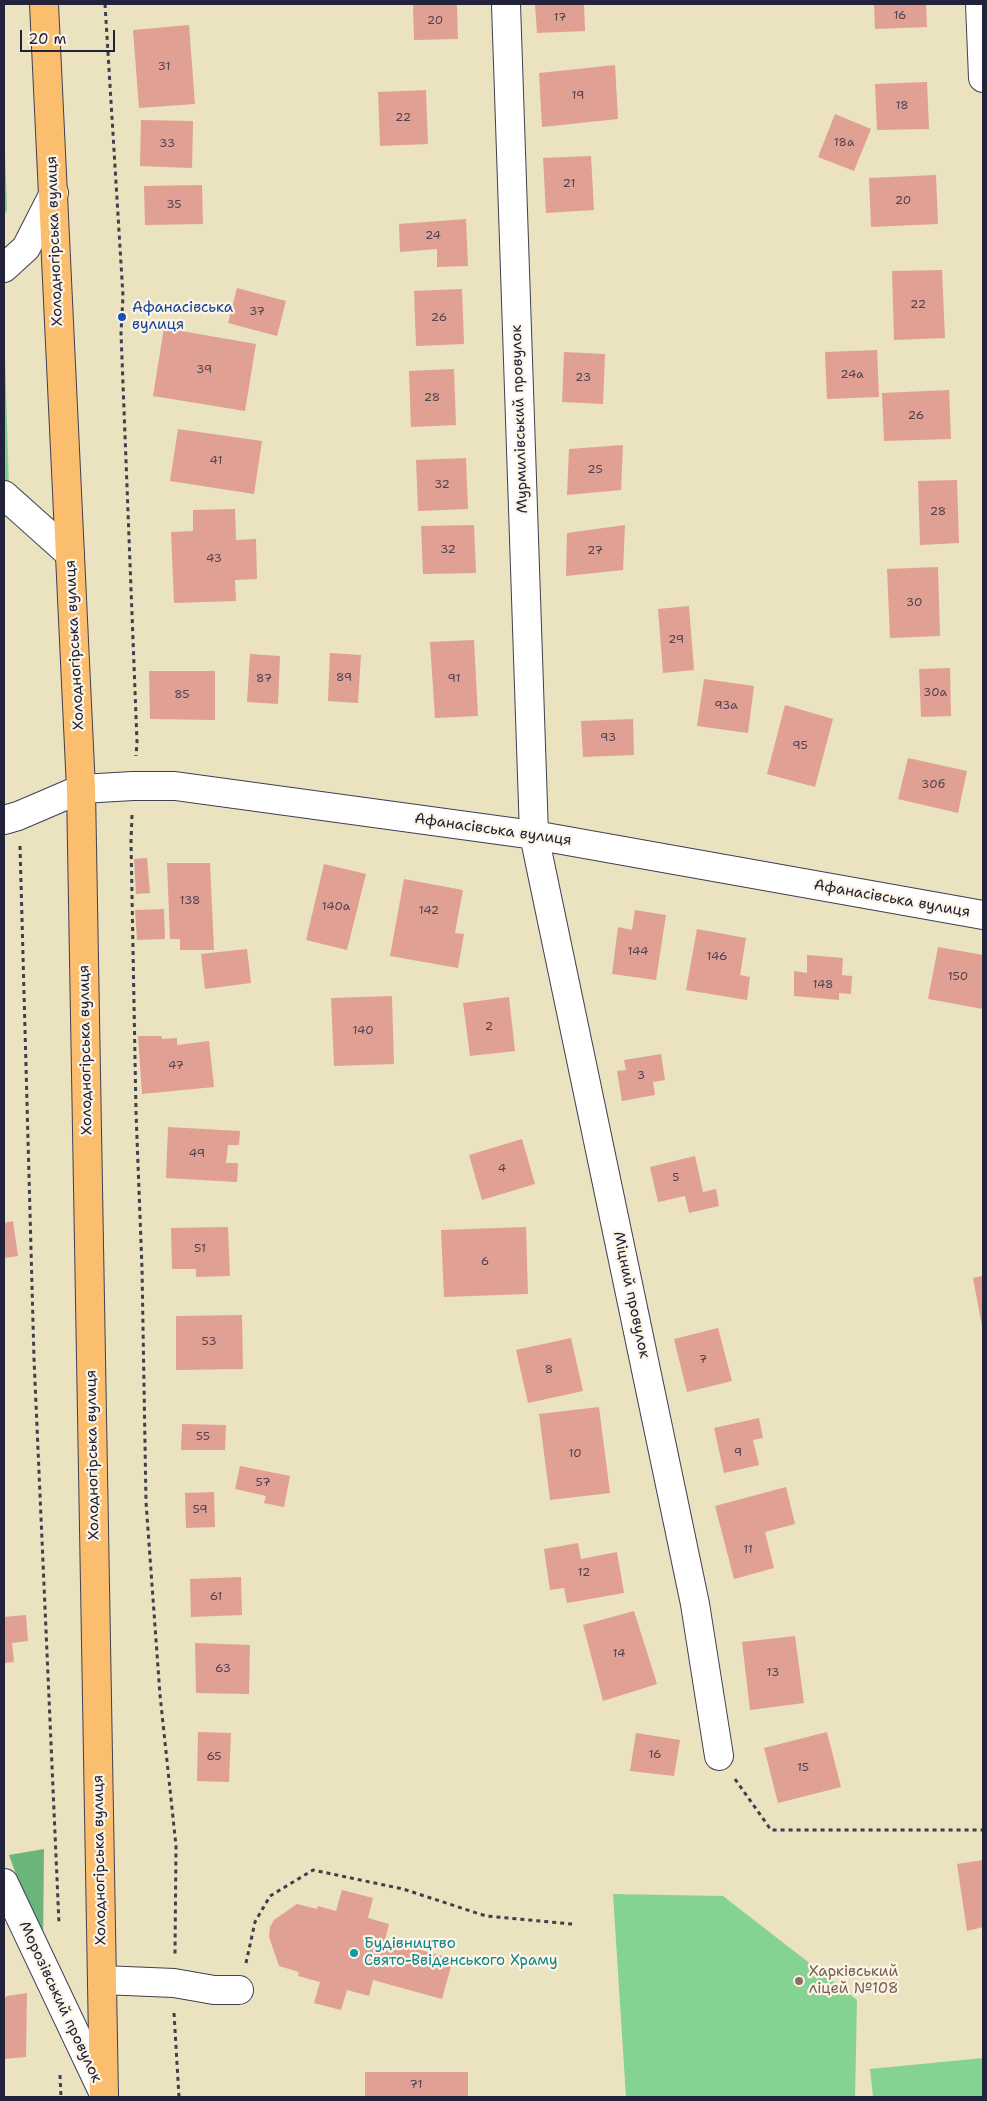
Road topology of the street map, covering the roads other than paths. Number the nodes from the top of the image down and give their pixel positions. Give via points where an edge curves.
1 (44, 4) edge
2 (506, 4) edge
3 (980, 4) edge
4 (983, 78) edge
5 (54, 193) junction
6 (4, 268) edge
7 (4, 495) edge
8 (70, 554) junction
9 (82, 789) junction
10 (11, 818) edge
11 (534, 835) junction
12 (983, 915) edge
13 (719, 1756) road end
14 (4, 1883) edge
15 (102, 1980) junction
16 (239, 1990) road end
17 (104, 2096) edge

1 - 5 main road, Холодногірська вулиця
2 - 11 street, Мурмилівський провулок
3 - 4 street
5 - 6 street via 26,248
5 - 8 main road, Холодногірська вулиця
7 - 8 street
8 - 9 main road, Холодногірська вулиця
9 - 10 street, Афанасівська вулиця
9 - 11 street, Афанасівська вулиця via 174,786
9 - 15 main road, Холодногірська вулиця
11 - 12 street, Афанасівська вулиця
11 - 13 street, Міцний провулок via 695,1604
14 - 17 street, Морозівський провулок
15 - 16 street
15 - 17 main road, Холодногірська вулиця

